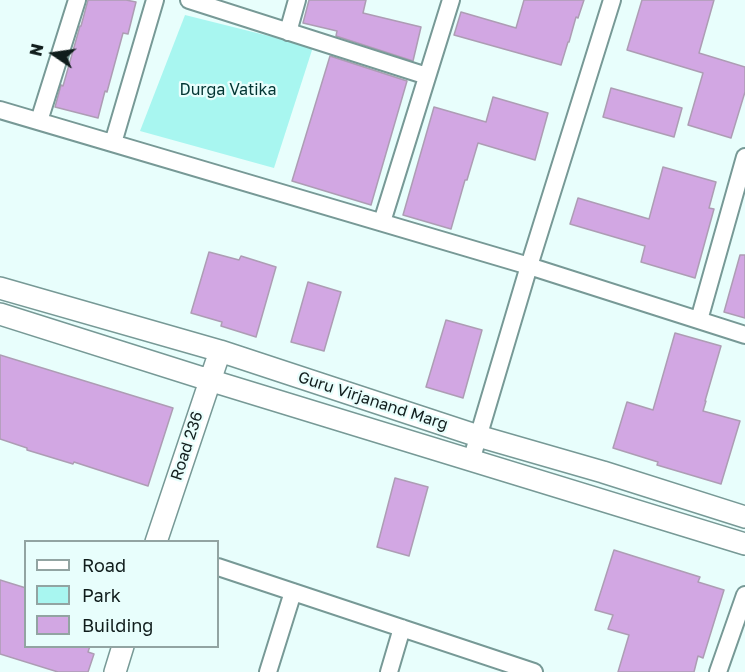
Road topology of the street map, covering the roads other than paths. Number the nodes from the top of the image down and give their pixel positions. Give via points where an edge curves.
1 (77, 0) edge
2 (155, 0) edge
3 (189, 0) edge
4 (297, 0) edge
5 (451, 0) edge
6 (612, 0) edge
7 (288, 32) junction
8 (427, 76) junction
9 (0, 110) edge
10 (39, 121) junction
11 (114, 143) junction
12 (745, 157) edge
13 (382, 222) junction
14 (529, 266) junction
15 (0, 288) edge
16 (0, 314) edge
17 (699, 320) junction
18 (745, 335) edge
19 (220, 351) junction
20 (209, 380) junction
21 (478, 436) junction
22 (471, 461) junction
23 (745, 517) edge
24 (157, 540) edge
25 (745, 544) edge
26 (219, 567) edge
27 (293, 592) junction
28 (745, 595) edge
29 (402, 628) junction
30 (122, 648) edge
31 (115, 672) edge
32 (268, 672) edge
33 (389, 672) edge
34 (534, 672) edge
35 (718, 672) edge

1 - 10 street
2 - 11 street
3 - 7 street
4 - 7 street
5 - 8 street
6 - 14 street
7 - 8 street
8 - 13 street
9 - 10 street
10 - 11 street
11 - 13 street
12 - 17 street
13 - 14 street
14 - 17 street
14 - 21 street
15 - 19 street, Guru Virjanand Marg
16 - 20 street, Guru Virjanand Marg
17 - 18 street
19 - 20 street, Road 236
19 - 21 street, Guru Virjanand Marg
20 - 22 street, Guru Virjanand Marg
20 - 24 street, Road 236
21 - 22 street
21 - 23 street, Guru Virjanand Marg
22 - 25 street, Guru Virjanand Marg
26 - 27 street
27 - 29 street
27 - 32 street
28 - 35 street
29 - 33 street
29 - 34 street
30 - 31 street

